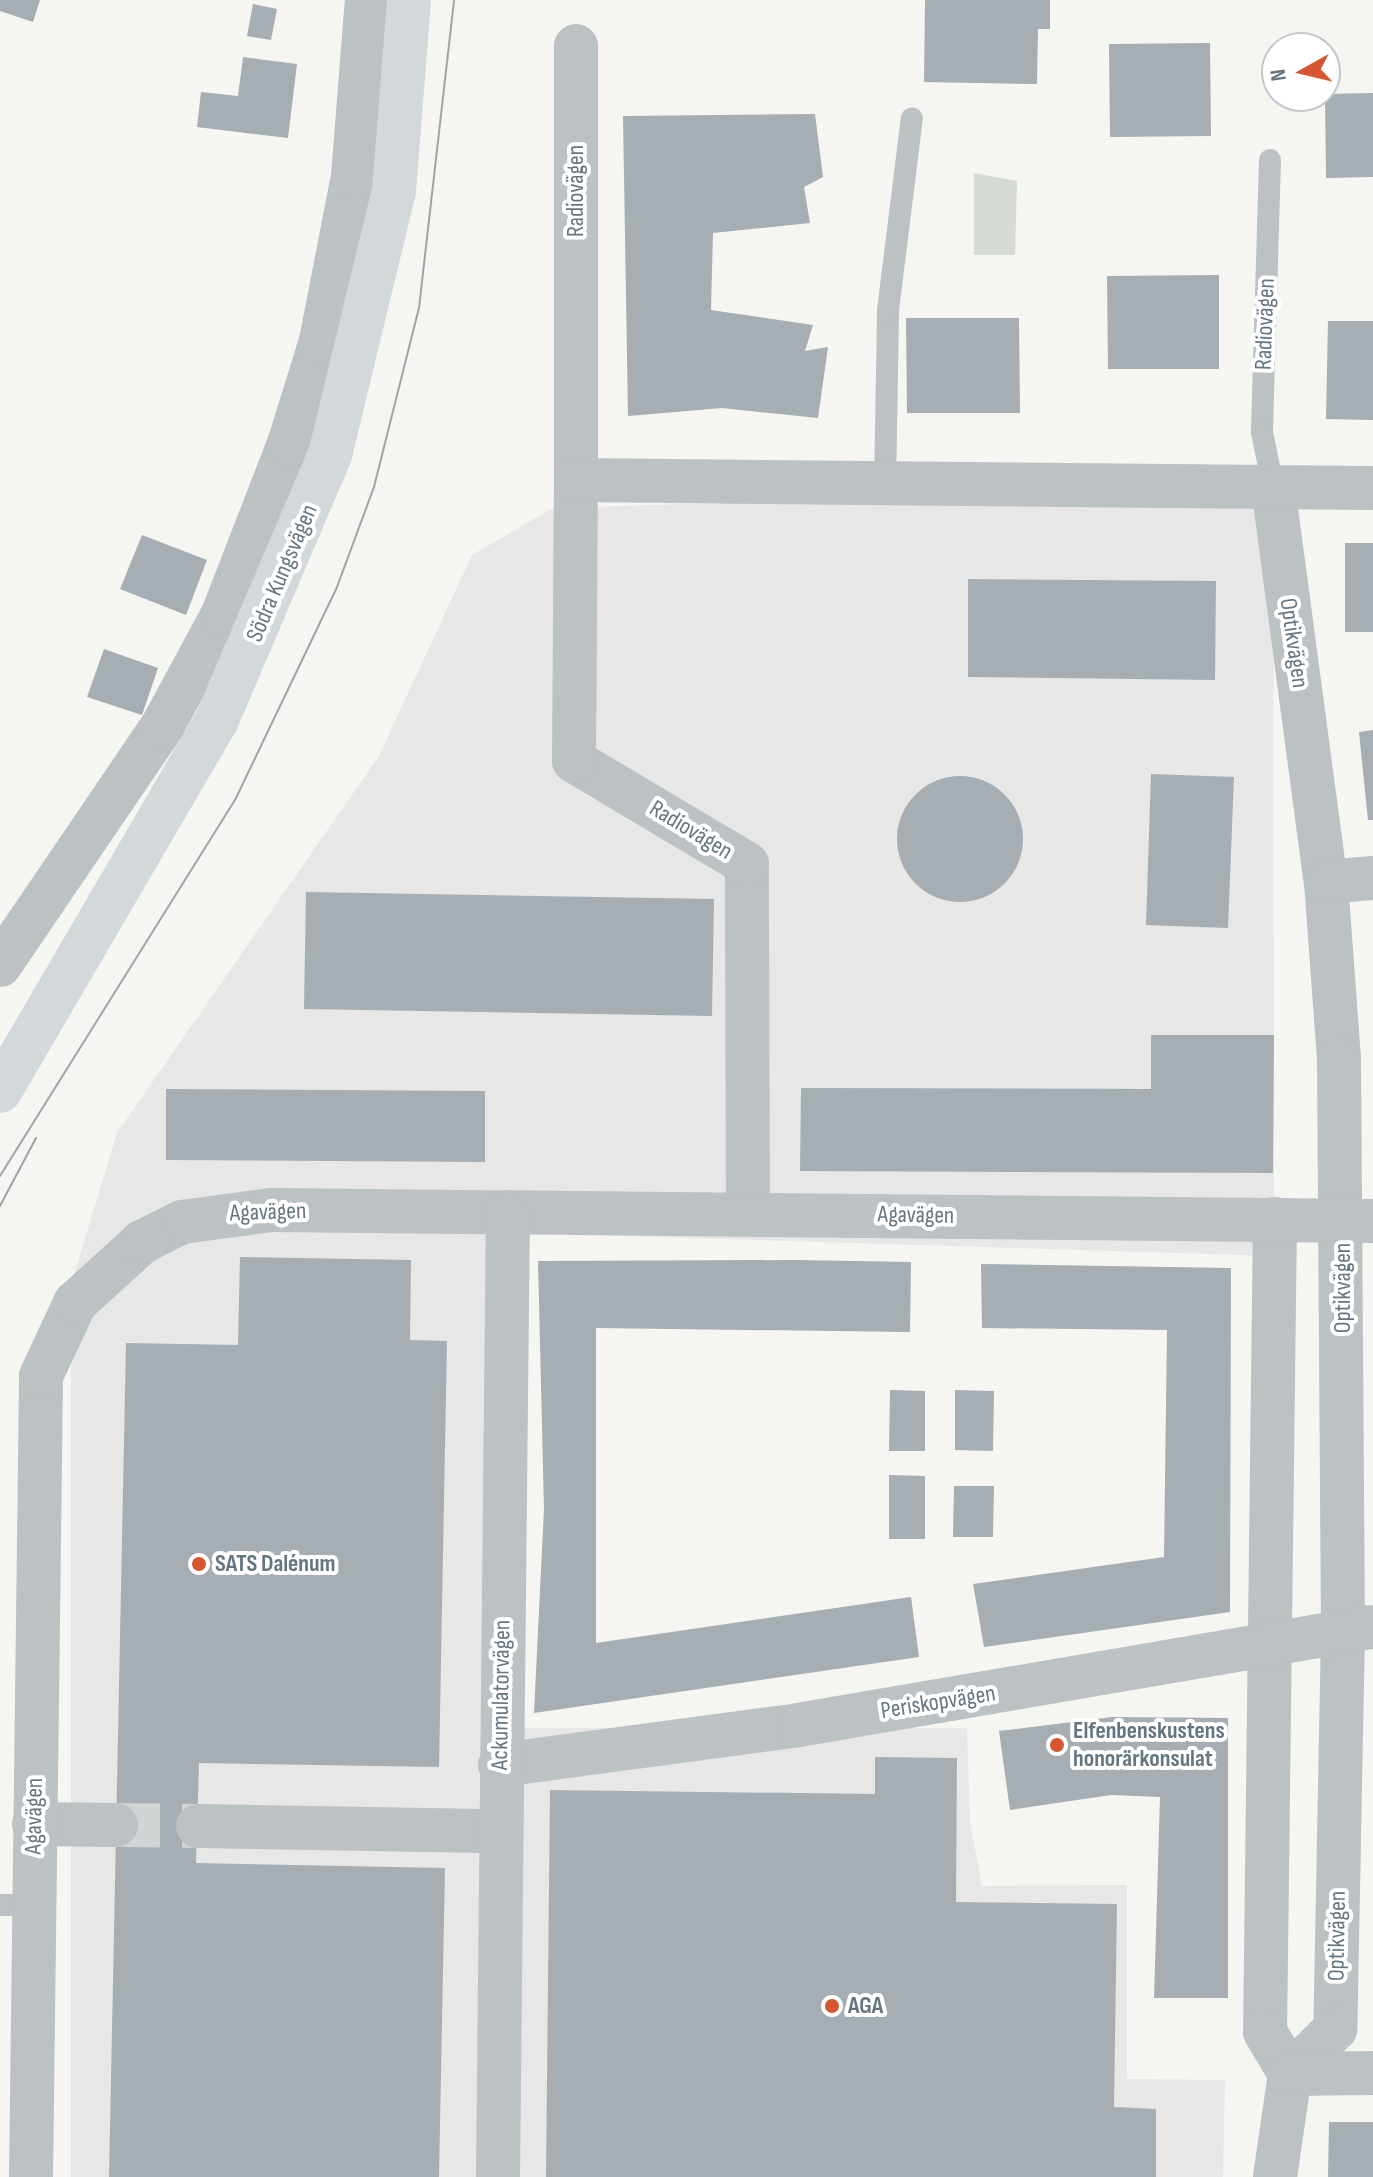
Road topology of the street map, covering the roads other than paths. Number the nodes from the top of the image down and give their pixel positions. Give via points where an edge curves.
1 (367, 0) edge
2 (409, 0) edge
3 (576, 46) dead end
4 (912, 118) dead end
5 (1270, 160) dead end
6 (576, 480) junction
7 (885, 487) junction
8 (1273, 487) junction
9 (1373, 488) edge
10 (1373, 878) edge
11 (1326, 882) junction
12 (0, 965) edge
13 (0, 1091) edge
14 (508, 1212) junction
15 (748, 1214) junction
16 (1275, 1219) junction
17 (1358, 1221) edge
18 (1358, 1628) edge
19 (1267, 1646) junction
20 (500, 1765) junction
21 (34, 1824) junction
22 (116, 1825) tunnel mouth
23 (198, 1826) tunnel mouth
24 (499, 1831) junction
25 (17, 1905) edge
26 (1373, 2073) edge
27 (1290, 2074) junction
28 (31, 2177) edge
29 (498, 2177) edge
30 (1275, 2177) edge

1 - 12 street, Södra Kungsvägen via 353,176 321,341 284,459 223,614 163,725
2 - 13 main road, Södra Kungsvägen via 394,191 330,455 216,722
3 - 6 street, Radiovägen
4 - 7 lane via 888,310
5 - 8 lane, Radiovägen via 1262,432
6 - 7 street
6 - 15 street, Radiovägen via 574,761 747,864
7 - 8 street
8 - 9 street
8 - 11 street, Optikvägen
10 - 11 street
11 - 17 street, Optikvägen
14 - 15 street, Agavägen
14 - 20 street, Ackumulatorvägen
14 - 21 street, Agavägen via 216,1214 142,1242 75,1303 41,1376
15 - 16 street, Agavägen
16 - 17 street, Agavägen
16 - 19 street
17 - 18 street, Optikvägen
18 - 19 street, Periskopvägen
18 - 27 street, Optikvägen via 1335,2029
19 - 20 street, Periskopvägen via 798,1725
19 - 27 street via 1265,2032
20 - 24 street, Ackumulatorvägen
21 - 22 street
21 - 25 street, Agavägen
23 - 24 street
24 - 29 street, Ackumulatorvägen
25 - 28 street, Agavägen
26 - 27 street
27 - 30 street

